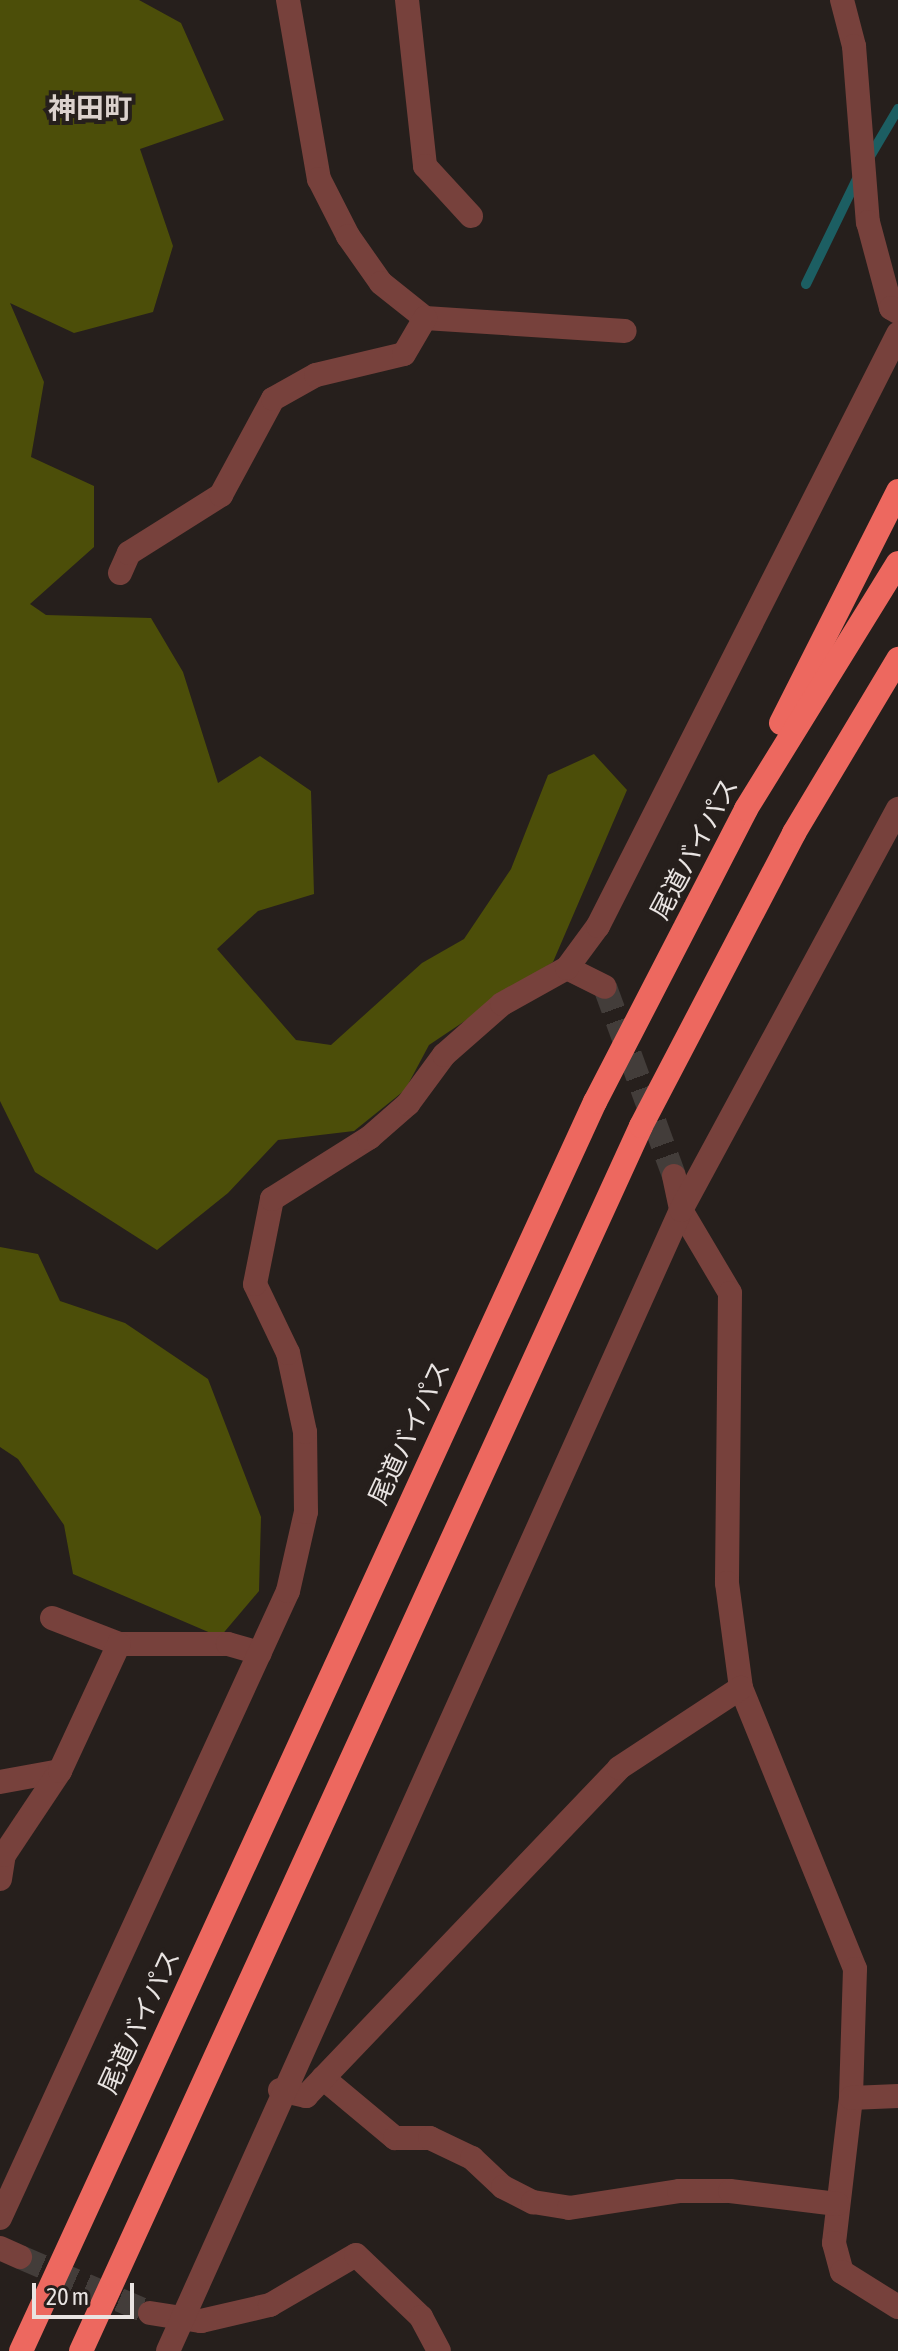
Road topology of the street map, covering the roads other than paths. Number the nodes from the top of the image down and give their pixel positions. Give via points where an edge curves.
1 (288, 0) edge
2 (407, 0) edge
3 (842, 0) edge
4 (471, 216) dead end
5 (898, 312) edge
6 (425, 318) junction
7 (625, 331) dead end
8 (898, 334) edge
9 (898, 491) edge
10 (898, 563) edge
11 (120, 573) dead end
12 (898, 659) edge
13 (898, 674) edge
14 (848, 738) junction
15 (898, 809) edge
16 (673, 949) junction
17 (567, 968) junction
18 (605, 987) tunnel mouth
19 (674, 1176) tunnel mouth
20 (681, 1210) junction
21 (52, 1618) dead end
22 (119, 1644) junction
23 (260, 1653) junction
24 (741, 1688) junction
25 (60, 1771) junction
26 (0, 1782) edge
27 (0, 1879) edge
28 (323, 2078) junction
29 (280, 2090) junction
30 (898, 2096) edge
31 (851, 2098) junction
32 (837, 2204) junction
33 (0, 2218) edge
34 (898, 2307) edge
35 (150, 2313) tunnel mouth
36 (185, 2318) junction
37 (21, 2351) edge
38 (81, 2351) edge
39 (168, 2351) edge
40 (439, 2351) edge

1 - 6 street via 319,179 381,283
2 - 4 street via 425,166
3 - 5 street via 854,46 868,222 891,308
6 - 7 street
6 - 11 street via 404,354 316,375 273,399 221,495 129,553
8 - 17 street via 598,926
9 - 16 highway
10 - 16 highway, 尾道バイパス via 746,809
12 - 14 highway
13 - 14 highway
14 - 38 highway via 627,1154
15 - 20 street
16 - 37 highway, 尾道バイパス via 534,1231
17 - 18 street
17 - 23 street via 502,1004 444,1055 408,1104 369,1138 272,1199 255,1284 288,1353 305,1432 306,1512 288,1591
19 - 20 street
20 - 24 street via 730,1293 727,1583
20 - 29 street
21 - 22 street
22 - 23 street via 228,1644
22 - 25 street
23 - 33 street
24 - 28 street via 619,1768
24 - 31 street via 855,1969
25 - 26 street
25 - 27 street via 4,1855
28 - 29 street via 306,2096
28 - 32 street via 395,2138 430,2138 472,2158 503,2187 533,2202 569,2208 679,2191 730,2191
29 - 36 street
30 - 31 street
31 - 32 street
32 - 34 street via 834,2243 842,2272
35 - 36 street
36 - 39 street
36 - 40 street via 201,2321 270,2305 356,2255 421,2317

